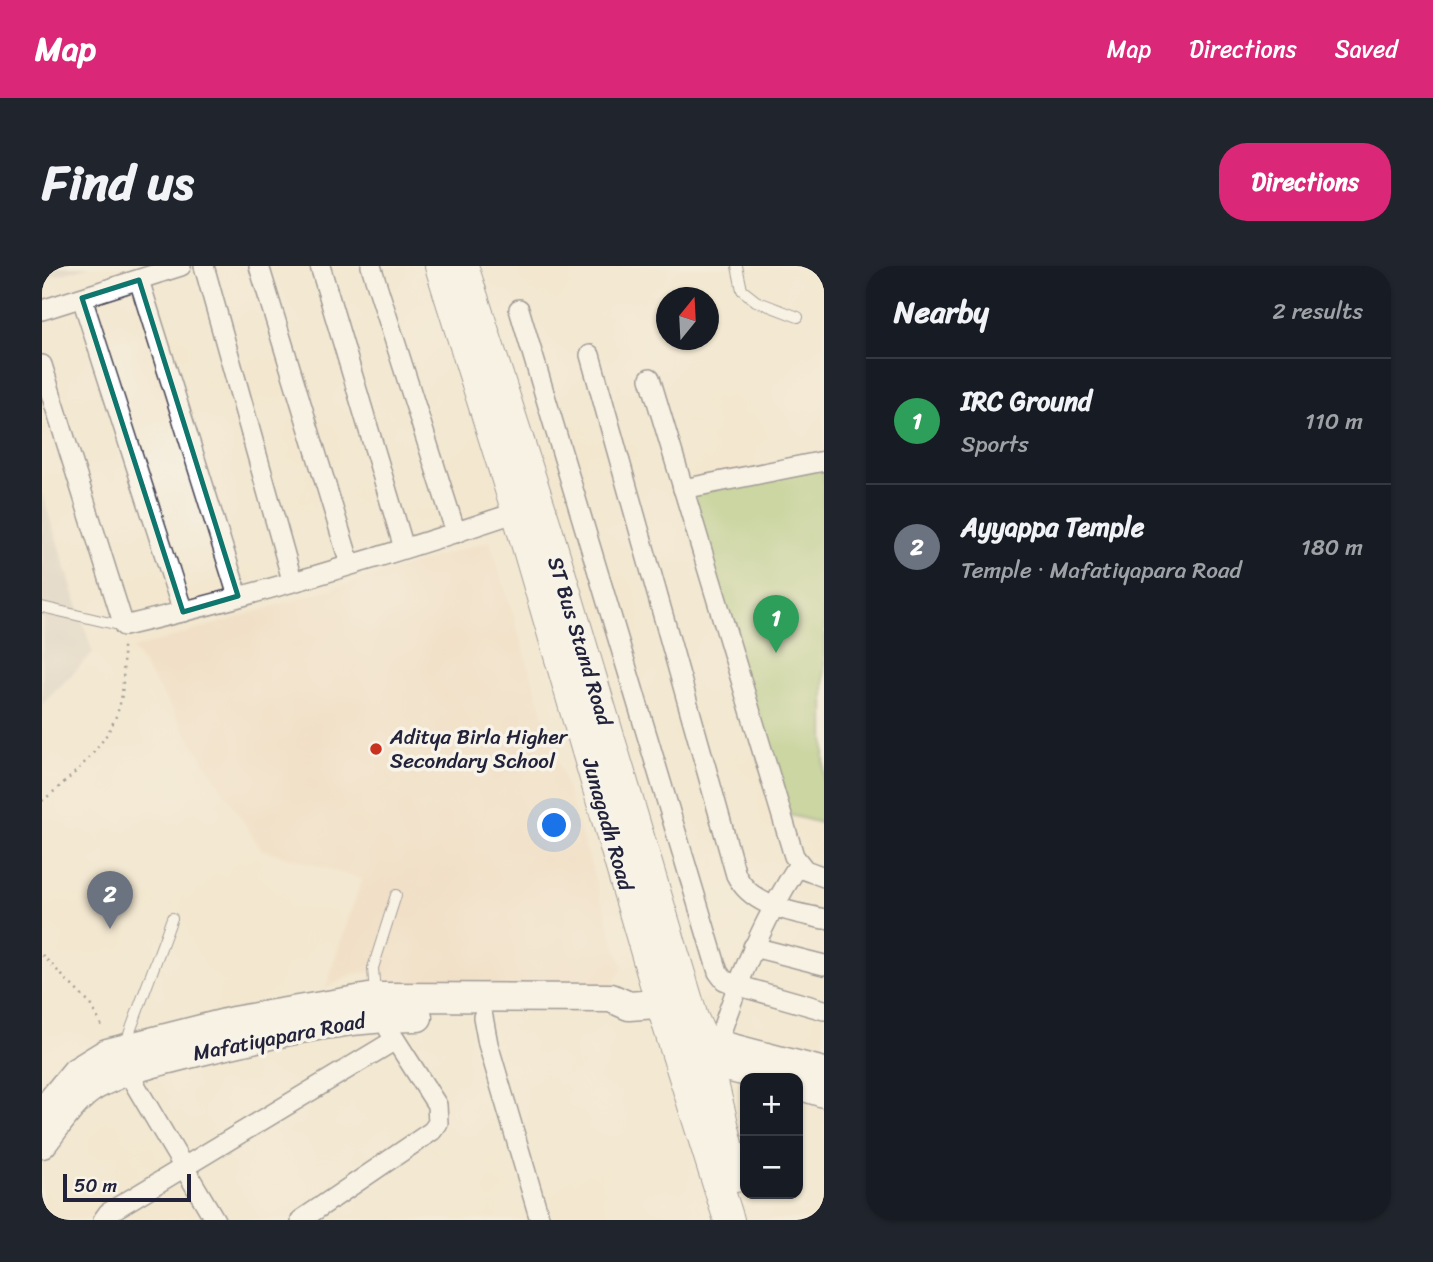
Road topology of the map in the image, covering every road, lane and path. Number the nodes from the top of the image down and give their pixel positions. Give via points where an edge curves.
1 (181, 266) edge
2 (204, 266) edge
3 (259, 266) edge
4 (320, 266) edge
5 (371, 266) edge
6 (440, 266) edge
7 (463, 266) edge
8 (737, 266) edge
9 (139, 280) junction
10 (82, 298) junction
11 (519, 309) dead end
12 (42, 310) edge
13 (798, 317) dead end
14 (590, 355) dead end
15 (42, 365) edge
16 (650, 378) dead end
17 (824, 461) edge
18 (683, 489) junction
19 (517, 512) junction
20 (456, 533) junction
21 (404, 548) junction
22 (350, 564) junction
23 (292, 580) junction
24 (238, 596) junction
25 (42, 607) edge
26 (183, 612) junction
27 (124, 626) junction
28 (642, 719) junction
29 (606, 727) junction
30 (42, 801) edge
31 (799, 864) junction
32 (824, 877) edge
33 (396, 895) dead end
34 (772, 906) junction
35 (172, 918) dead end
36 (824, 919) edge
37 (753, 947) junction
38 (42, 954) edge
39 (824, 965) edge
40 (736, 985) junction
41 (675, 1003) junction
42 (629, 1006) junction
43 (824, 1010) edge
44 (484, 1017) junction
45 (384, 1018) junction
46 (696, 1047) junction
47 (119, 1058) junction
48 (824, 1072) edge
49 (761, 1073) edge
50 (803, 1087) edge
51 (824, 1093) edge
52 (42, 1113) edge
53 (42, 1144) edge
54 (183, 1168) junction
55 (103, 1220) edge
56 (215, 1220) edge
57 (301, 1220) edge
58 (540, 1220) edge
59 (729, 1220) edge
60 (749, 1220) edge

1 - 9 street
2 - 23 street
3 - 22 street
4 - 21 street
5 - 20 street
6 - 19 main road, Junagadh Road
7 - 29 main road, ST Bus Stand Road
8 - 13 lane via 741,290 756,301
9 - 10 street
9 - 24 street
10 - 12 street
10 - 26 street
11 - 28 street
14 - 34 street via 736,875 751,896
15 - 27 street
16 - 18 street
17 - 18 street
18 - 31 street
19 - 20 street
19 - 41 main road, Junagadh Road
20 - 21 street
21 - 22 street
22 - 23 street
23 - 24 street
24 - 26 street
25 - 27 lane
26 - 27 street
27 - 30 path via 122,693 112,727 76,771
28 - 29 street
28 - 40 street via 718,972
29 - 41 main road, ST Bus Stand Road
31 - 32 street
31 - 34 street
33 - 45 lane via 372,975
34 - 36 street
34 - 37 street
35 - 47 lane
37 - 39 street
37 - 40 street
38 - 47 path via 98,1014
40 - 43 street
40 - 46 street
41 - 42 street
41 - 46 main road, ST Bus Stand Road
42 - 44 street, Mafatiyapara Road via 611,1015
42 - 45 street via 611,998
44 - 45 street, Mafatiyapara Road
44 - 58 street
45 - 47 street, Mafatiyapara Road
45 - 54 street
45 - 57 street via 437,1105 438,1123
46 - 48 street
46 - 49 street
46 - 59 main road
46 - 60 main road, ST Bus Stand Road
47 - 52 street via 76,1072
47 - 53 street, Mafatiyapara Road
47 - 54 street
50 - 51 street
54 - 55 street
54 - 56 street

